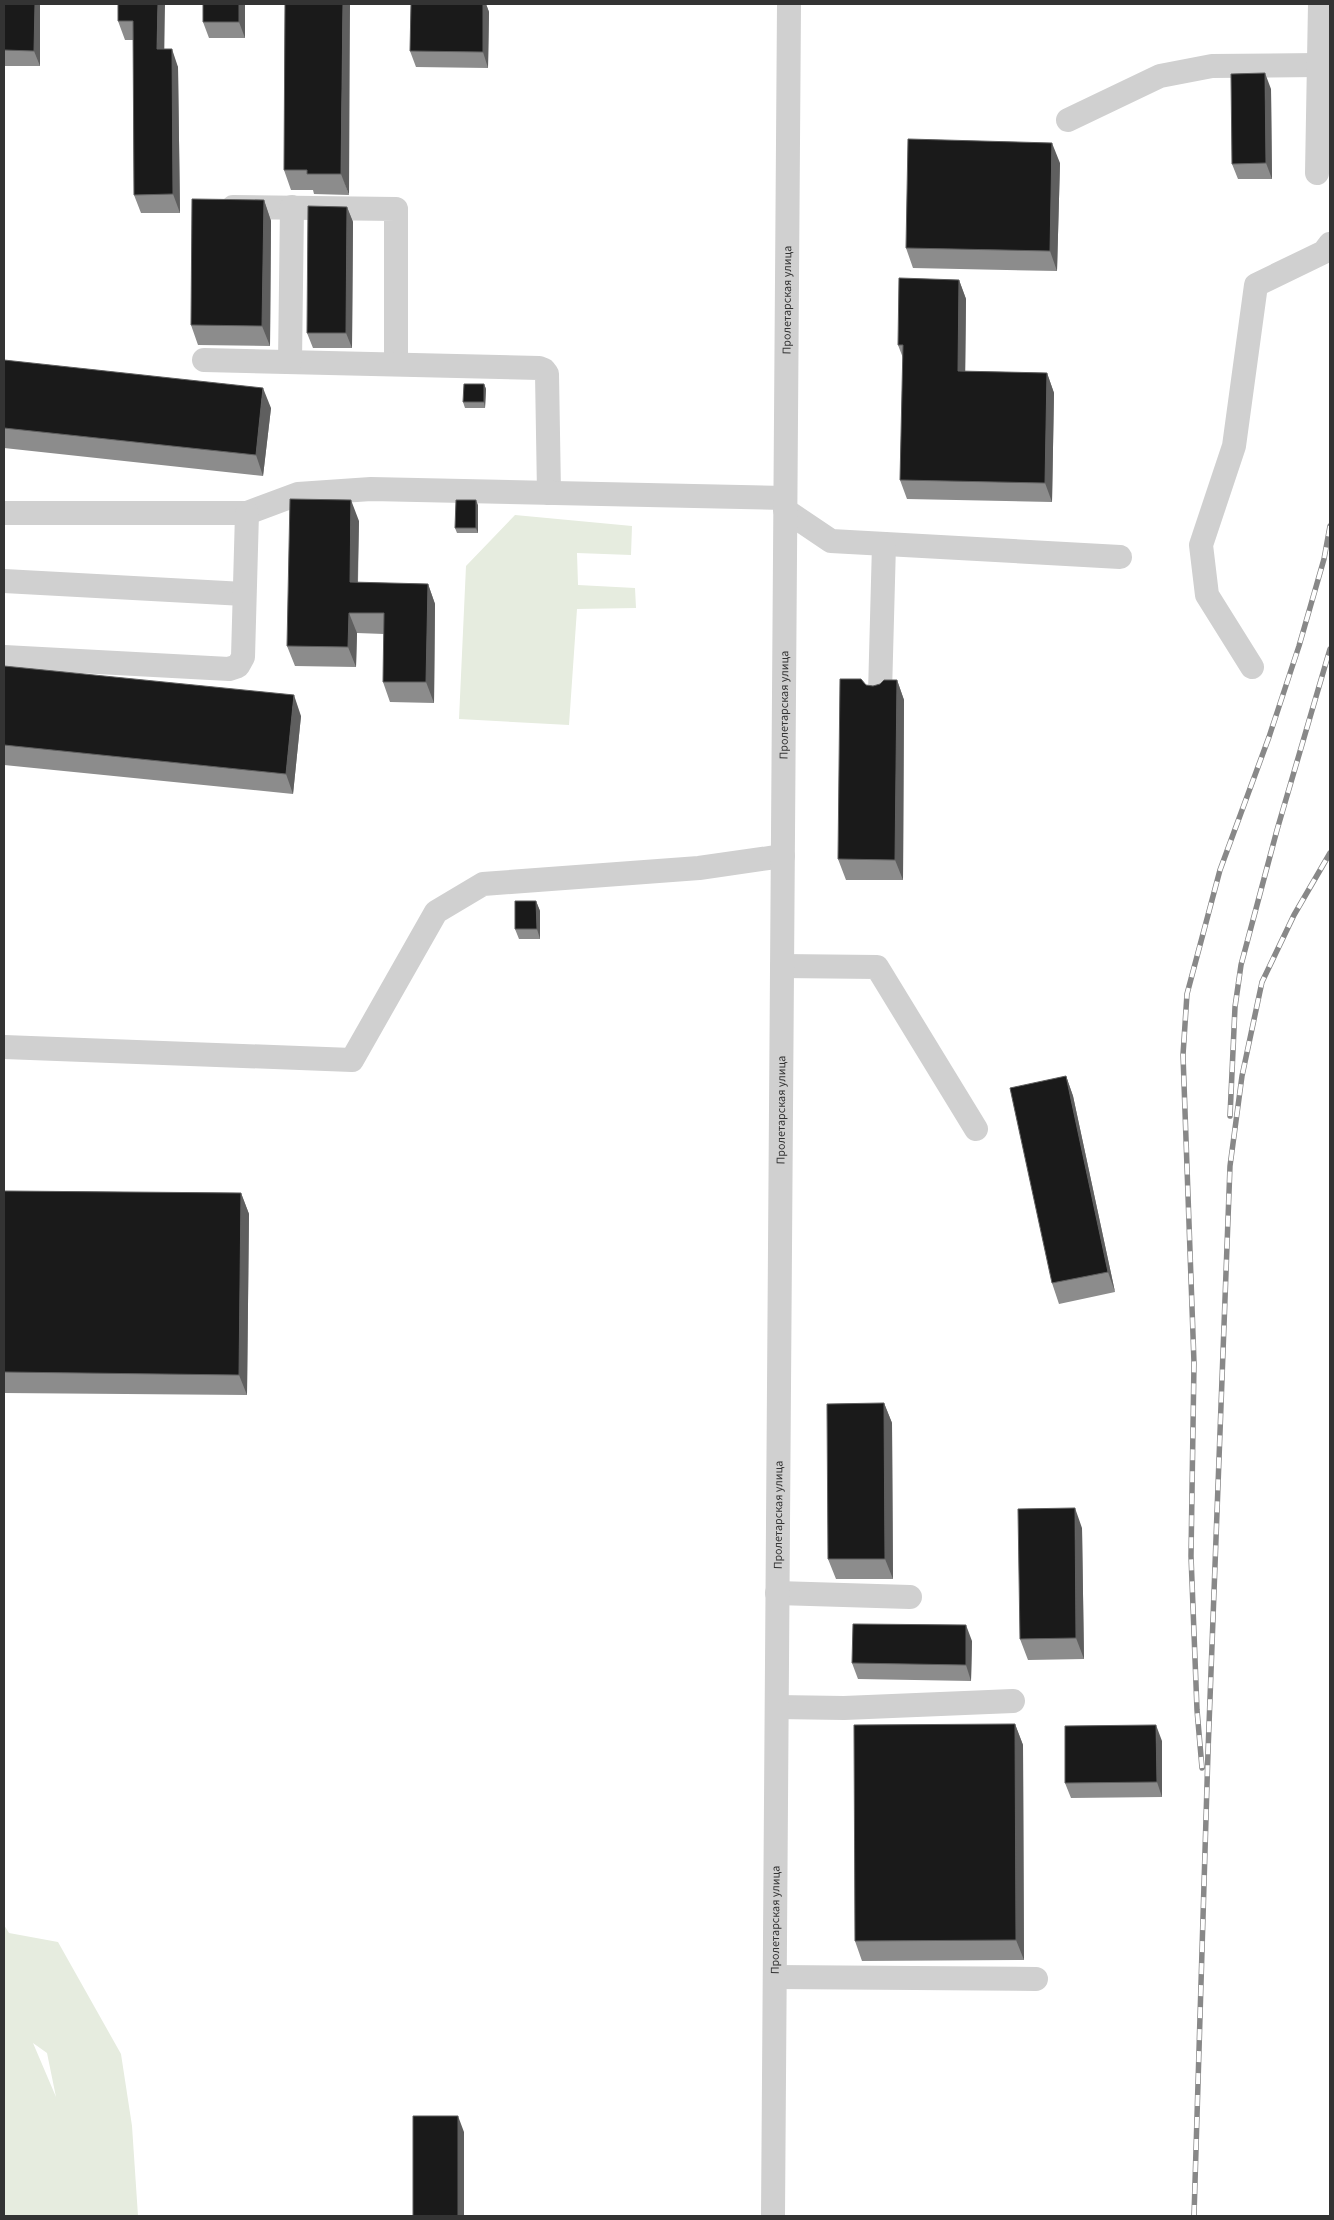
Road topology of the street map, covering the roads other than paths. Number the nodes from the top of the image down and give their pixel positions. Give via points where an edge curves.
1 (789, 4) edge
2 (1320, 4) edge
3 (1319, 66) junction
4 (1068, 120) dead end
5 (1317, 173) dead end
6 (213, 206) edge
7 (292, 207) junction
8 (1330, 244) edge
9 (204, 360) dead end
10 (290, 362) junction
11 (396, 364) junction
12 (549, 493) junction
13 (786, 504) junction
14 (4, 513) edge
15 (247, 513) junction
16 (884, 544) junction
17 (1120, 557) dead end
18 (4, 581) edge
19 (244, 594) junction
20 (4, 657) edge
21 (1252, 667) dead end
22 (880, 693) edge
23 (783, 856) junction
24 (782, 966) junction
25 (4, 1048) edge
26 (976, 1129) dead end
27 (777, 1593) junction
28 (910, 1597) dead end
29 (1013, 1701) dead end
30 (776, 1707) junction
31 (775, 1977) junction
32 (1036, 1979) dead end
33 (774, 2216) edge

1 - 13 street, Пролетарская улица
2 - 3 street
3 - 4 street via 1212,66 1160,76
3 - 5 street
6 - 7 street
7 - 10 street
7 - 11 street via 396,210
8 - 21 street via 1324,252 1256,285 1234,446 1201,545 1207,595
9 - 10 street
10 - 11 street
11 - 12 street via 544,370
12 - 13 street
12 - 15 street via 371,489 298,494
13 - 16 street via 831,541
13 - 23 street, Пролетарская улица
14 - 15 street
15 - 19 street
16 - 17 street
16 - 22 street
18 - 19 street
19 - 20 street via 242,657 238,666 229,669
23 - 24 street, Пролетарская улица
23 - 25 street via 700,868 482,884 436,912 352,1060
24 - 26 street via 877,967
24 - 27 street, Пролетарская улица
27 - 28 street
27 - 30 street, Пролетарская улица
29 - 30 street via 844,1708
30 - 31 street, Пролетарская улица
31 - 32 street
31 - 33 street, Пролетарская улица

